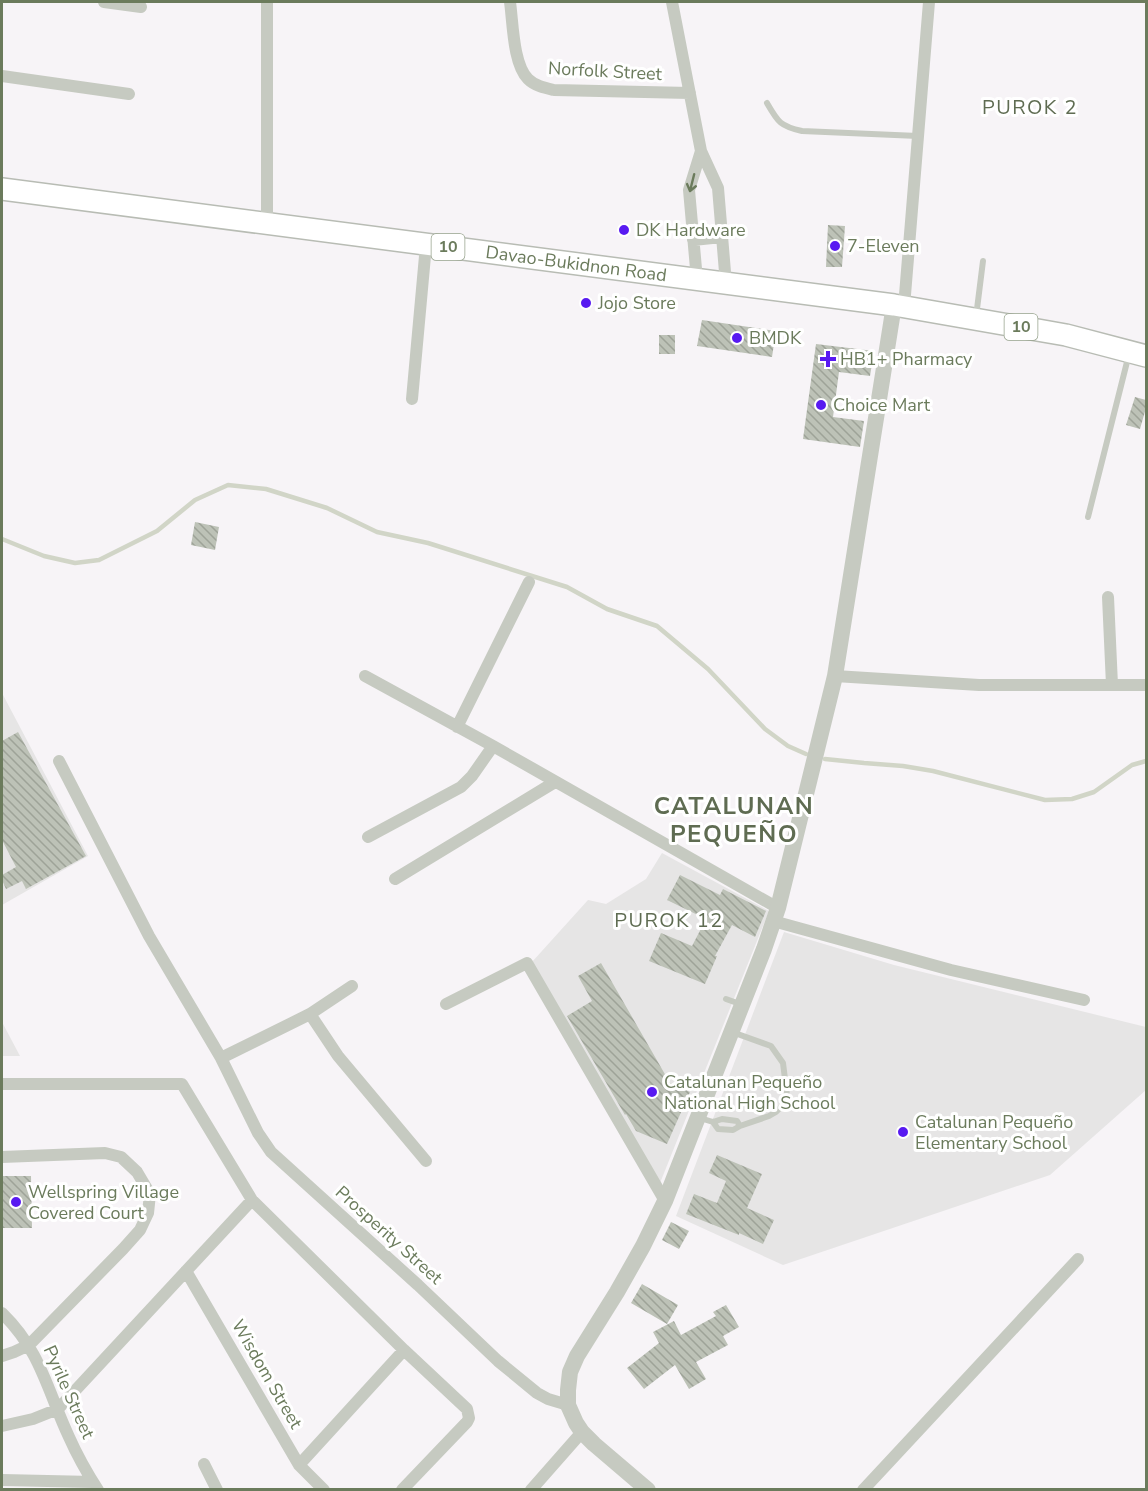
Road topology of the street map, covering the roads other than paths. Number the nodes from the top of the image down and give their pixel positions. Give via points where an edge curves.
1 (104, 2) edge
2 (267, 2) edge
3 (510, 2) edge
4 (672, 2) edge
5 (929, 2) edge
6 (141, 7) dead end
7 (2, 76) edge
8 (690, 93) junction
9 (129, 94) dead end
10 (767, 103) dead end
11 (918, 136) junction
12 (701, 151) junction
13 (2, 189) edge
14 (267, 224) junction
15 (723, 237) junction
16 (693, 240) junction
17 (426, 244) junction
18 (983, 261) dead end
19 (697, 280) junction
20 (726, 284) junction
21 (899, 306) junction
22 (976, 320) junction
23 (1138, 353) edge
24 (412, 399) dead end
25 (1088, 517) dead end
26 (530, 582) dead end
27 (1108, 597) dead end
28 (365, 676) dead end
29 (836, 676) junction
30 (1112, 685) junction
31 (1146, 686) edge
32 (457, 727) junction
33 (493, 746) junction
34 (59, 761) dead end
35 (555, 782) junction
36 (368, 837) dead end
37 (395, 879) dead end
38 (776, 914) junction
39 (352, 986) dead end
40 (1084, 1000) dead end
41 (446, 1004) dead end
42 (310, 1014) junction
43 (731, 1032) junction
44 (220, 1058) junction
45 (2, 1084) edge
46 (706, 1120) junction
47 (2, 1157) edge
48 (426, 1161) dead end
49 (252, 1200) junction
50 (665, 1201) junction
51 (1078, 1259) dead end
52 (186, 1270) junction
53 (2, 1313) edge
54 (29, 1345) junction
55 (404, 1350) junction
56 (2, 1356) edge
57 (568, 1405) junction
58 (58, 1409) junction
59 (2, 1426) edge
60 (582, 1432) junction
61 (204, 1464) dead end
62 (299, 1465) junction
63 (2, 1480) edge
64 (95, 1486) edge
65 (217, 1490) edge
66 (324, 1490) edge
67 (402, 1490) edge
68 (531, 1490) edge
69 (648, 1490) edge
70 (863, 1490) edge

1 - 6 street
2 - 14 street
3 - 8 street, Norfolk Street via 521,69 540,87
4 - 8 street
5 - 11 street
7 - 9 street
8 - 12 street
10 - 11 lane via 779,122 788,128
11 - 21 street
12 - 15 street via 718,188
12 -> 16 street via 689,190
13 - 14 highway, Davao-Bukidnon Road / 10
14 - 17 highway, Davao-Bukidnon Road / 10
15 - 16 street
15 - 20 street
16 - 19 street
17 - 19 highway, Davao-Bukidnon Road / 10
17 - 24 street
18 - 22 lane
19 - 20 highway, Davao-Bukidnon Road / 10
20 - 21 highway, Davao-Bukidnon Road / 10
21 - 22 highway, Davao-Bukidnon Road / 10
21 - 29 street
22 - 23 highway, Davao-Bukidnon Road / 10 via 1066,335
23 - 25 lane
26 - 32 street
27 - 30 street
28 - 32 street
29 - 30 street via 980,685
29 - 38 street
30 - 31 street
32 - 33 street
33 - 35 street
33 - 36 street via 461,787
34 - 44 street, Prosperity Street via 149,936
35 - 37 street
35 - 38 street
38 - 40 street via 951,970
38 - 43 street via 734,1002
39 - 42 street
41 - 50 street via 527,963
42 - 44 street
42 - 48 street via 338,1056
43 - 46 street
43 - 46 lane via 771,1046 783,1063 787,1095 776,1112 761,1120 740,1126 737,1121
44 - 57 street, Prosperity Street via 271,1152 498,1361 537,1393
45 - 49 street via 182,1084
46 - 50 street
47 - 54 street via 105,1153 121,1157 137,1172 150,1194 148,1213 140,1230
49 - 52 street
49 - 55 street
50 - 57 street via 617,1293 577,1356 570,1372
51 - 70 street
52 - 58 street
52 - 62 street, Wisdom Street
53 - 54 street, Pyrile Street
54 - 56 street
54 - 58 street, Pyrile Street
55 - 62 street
55 - 67 street via 463,1406 469,1418
57 - 60 street
58 - 59 street
58 - 64 street, Pyrile Street
60 - 68 street
60 - 69 street
61 - 65 street
62 - 66 street, Wisdom Street
63 - 64 street

